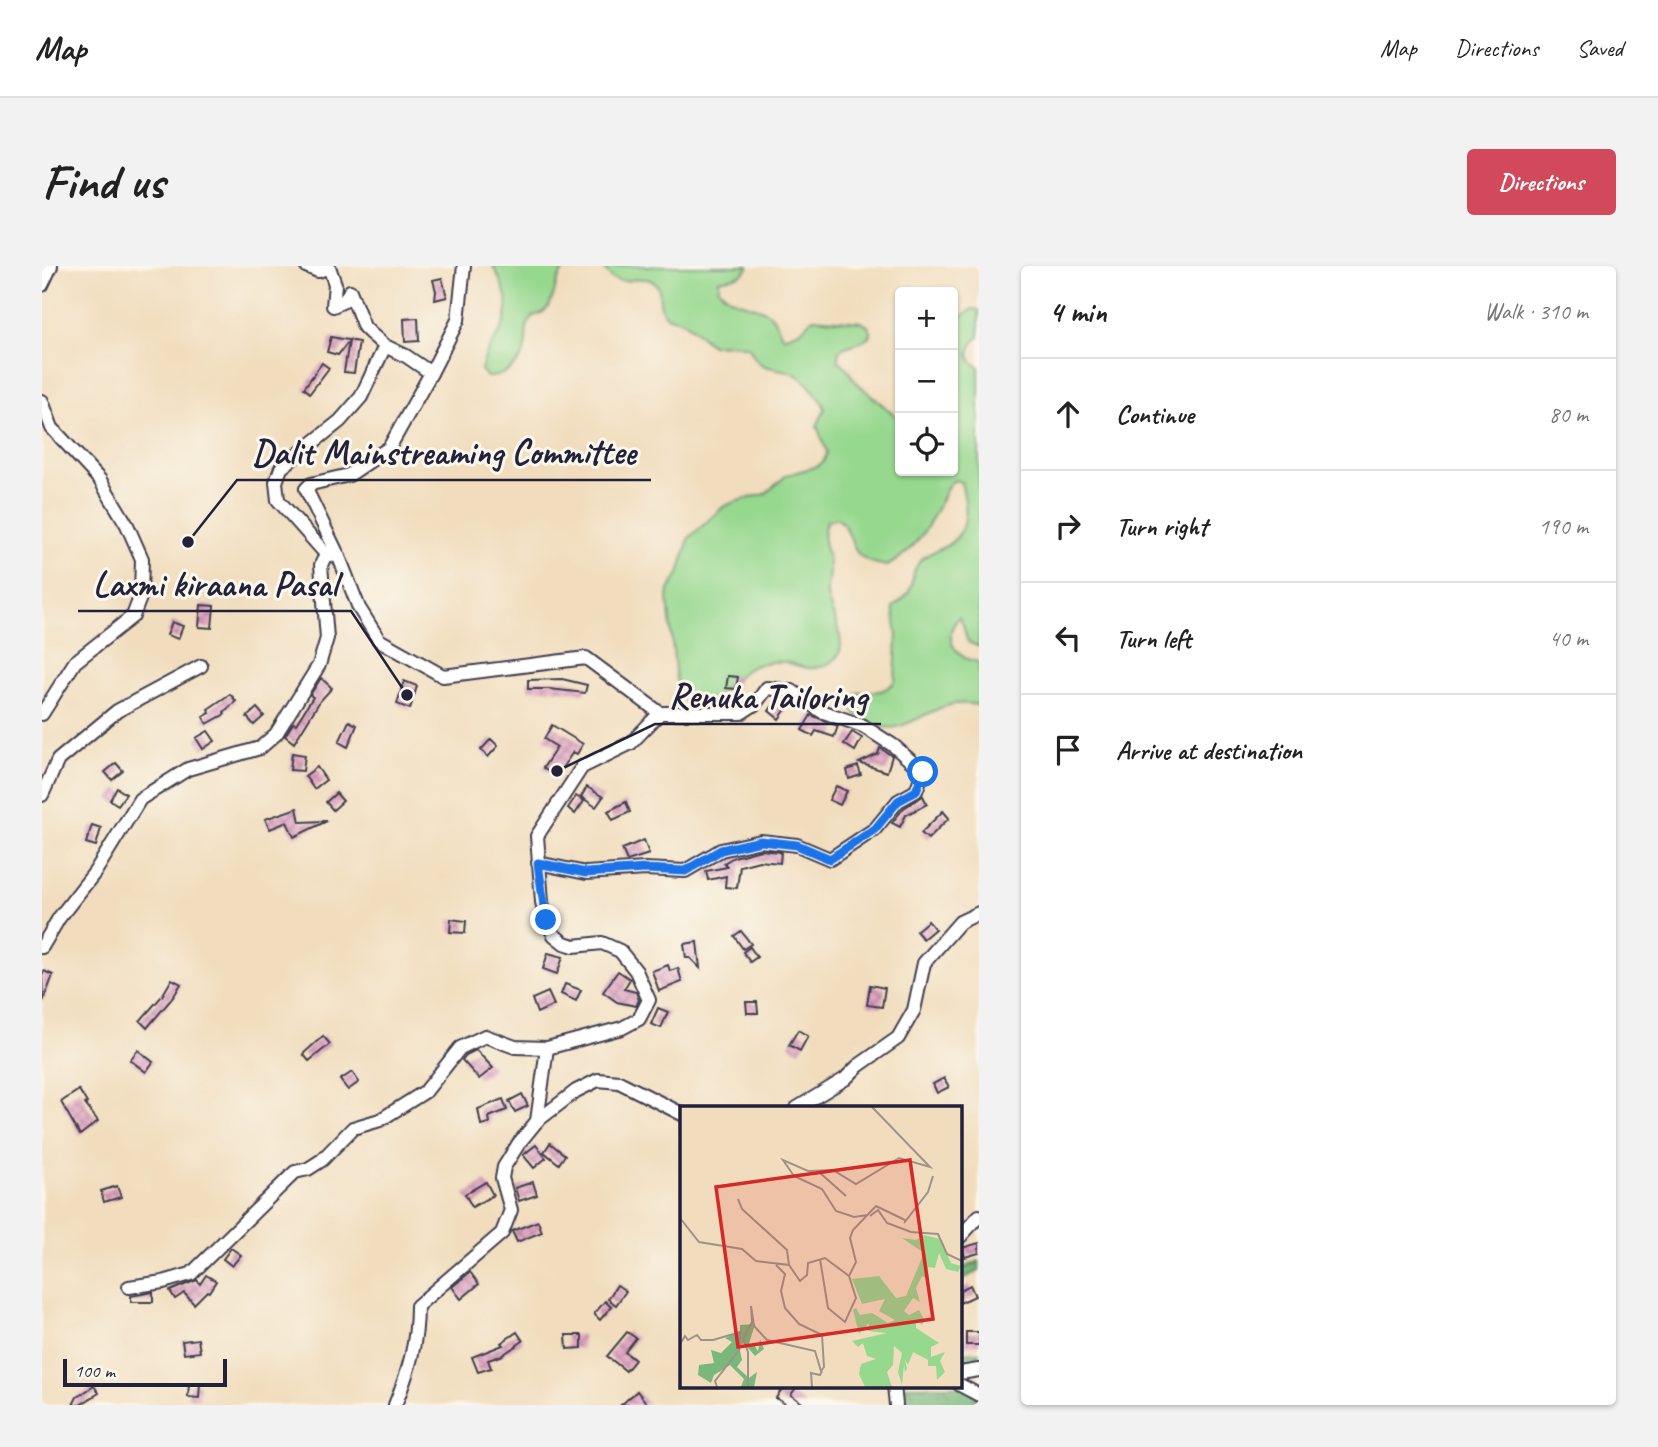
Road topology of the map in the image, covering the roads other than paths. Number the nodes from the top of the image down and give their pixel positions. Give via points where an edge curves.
1 (51, 266) edge
2 (306, 266) edge
3 (464, 266) edge
4 (42, 285) edge
5 (385, 346) junction
6 (431, 373) junction
7 (42, 401) edge
8 (332, 555) junction
9 (201, 666) dead end
10 (660, 713) junction
11 (42, 714) edge
12 (42, 795) edge
13 (538, 863) junction
14 (979, 913) edge
15 (42, 947) edge
16 (547, 1048) junction
17 (800, 1106) edge
18 (680, 1113) edge
19 (537, 1121) junction
20 (979, 1216) edge
21 (962, 1235) edge
22 (129, 1287) dead end
23 (962, 1385) edge
24 (979, 1393) edge
25 (395, 1405) edge

1 - 4 street
2 - 5 street via 318,271 329,267 335,284 333,306 344,301 350,291 364,327
3 - 6 street via 458,320
5 - 6 street
5 - 8 street via 361,397 341,421 281,468 276,482 278,500
6 - 8 street via 389,448 349,475 306,489
7 - 11 street via 52,428 100,480 142,559 141,595 133,616 75,662
8 - 10 street via 379,640 443,676 586,658
8 - 15 street via 321,565 327,638 319,665 276,734 260,748 188,769 140,799
9 - 12 street via 117,711 58,760
10 - 13 street via 631,743 582,767 537,836
10 - 13 street via 741,713 767,688 792,691 821,711 863,726 923,772 916,791 898,801 875,829 830,859 797,845 761,841 721,850 685,871 586,873
13 - 16 street via 542,902 554,935 574,946 602,943 620,951 636,971 649,1000 639,1019 622,1028
14 - 17 street via 960,922 924,963 914,1010 898,1038
16 - 19 street
16 - 22 street via 515,1046 485,1037 460,1048 426,1091 380,1120 353,1128 322,1160 295,1172 191,1274
18 - 19 street via 619,1082 598,1080
19 - 25 street via 504,1167 502,1178 511,1210 502,1233 417,1306 411,1367
20 - 21 street
23 - 24 street

